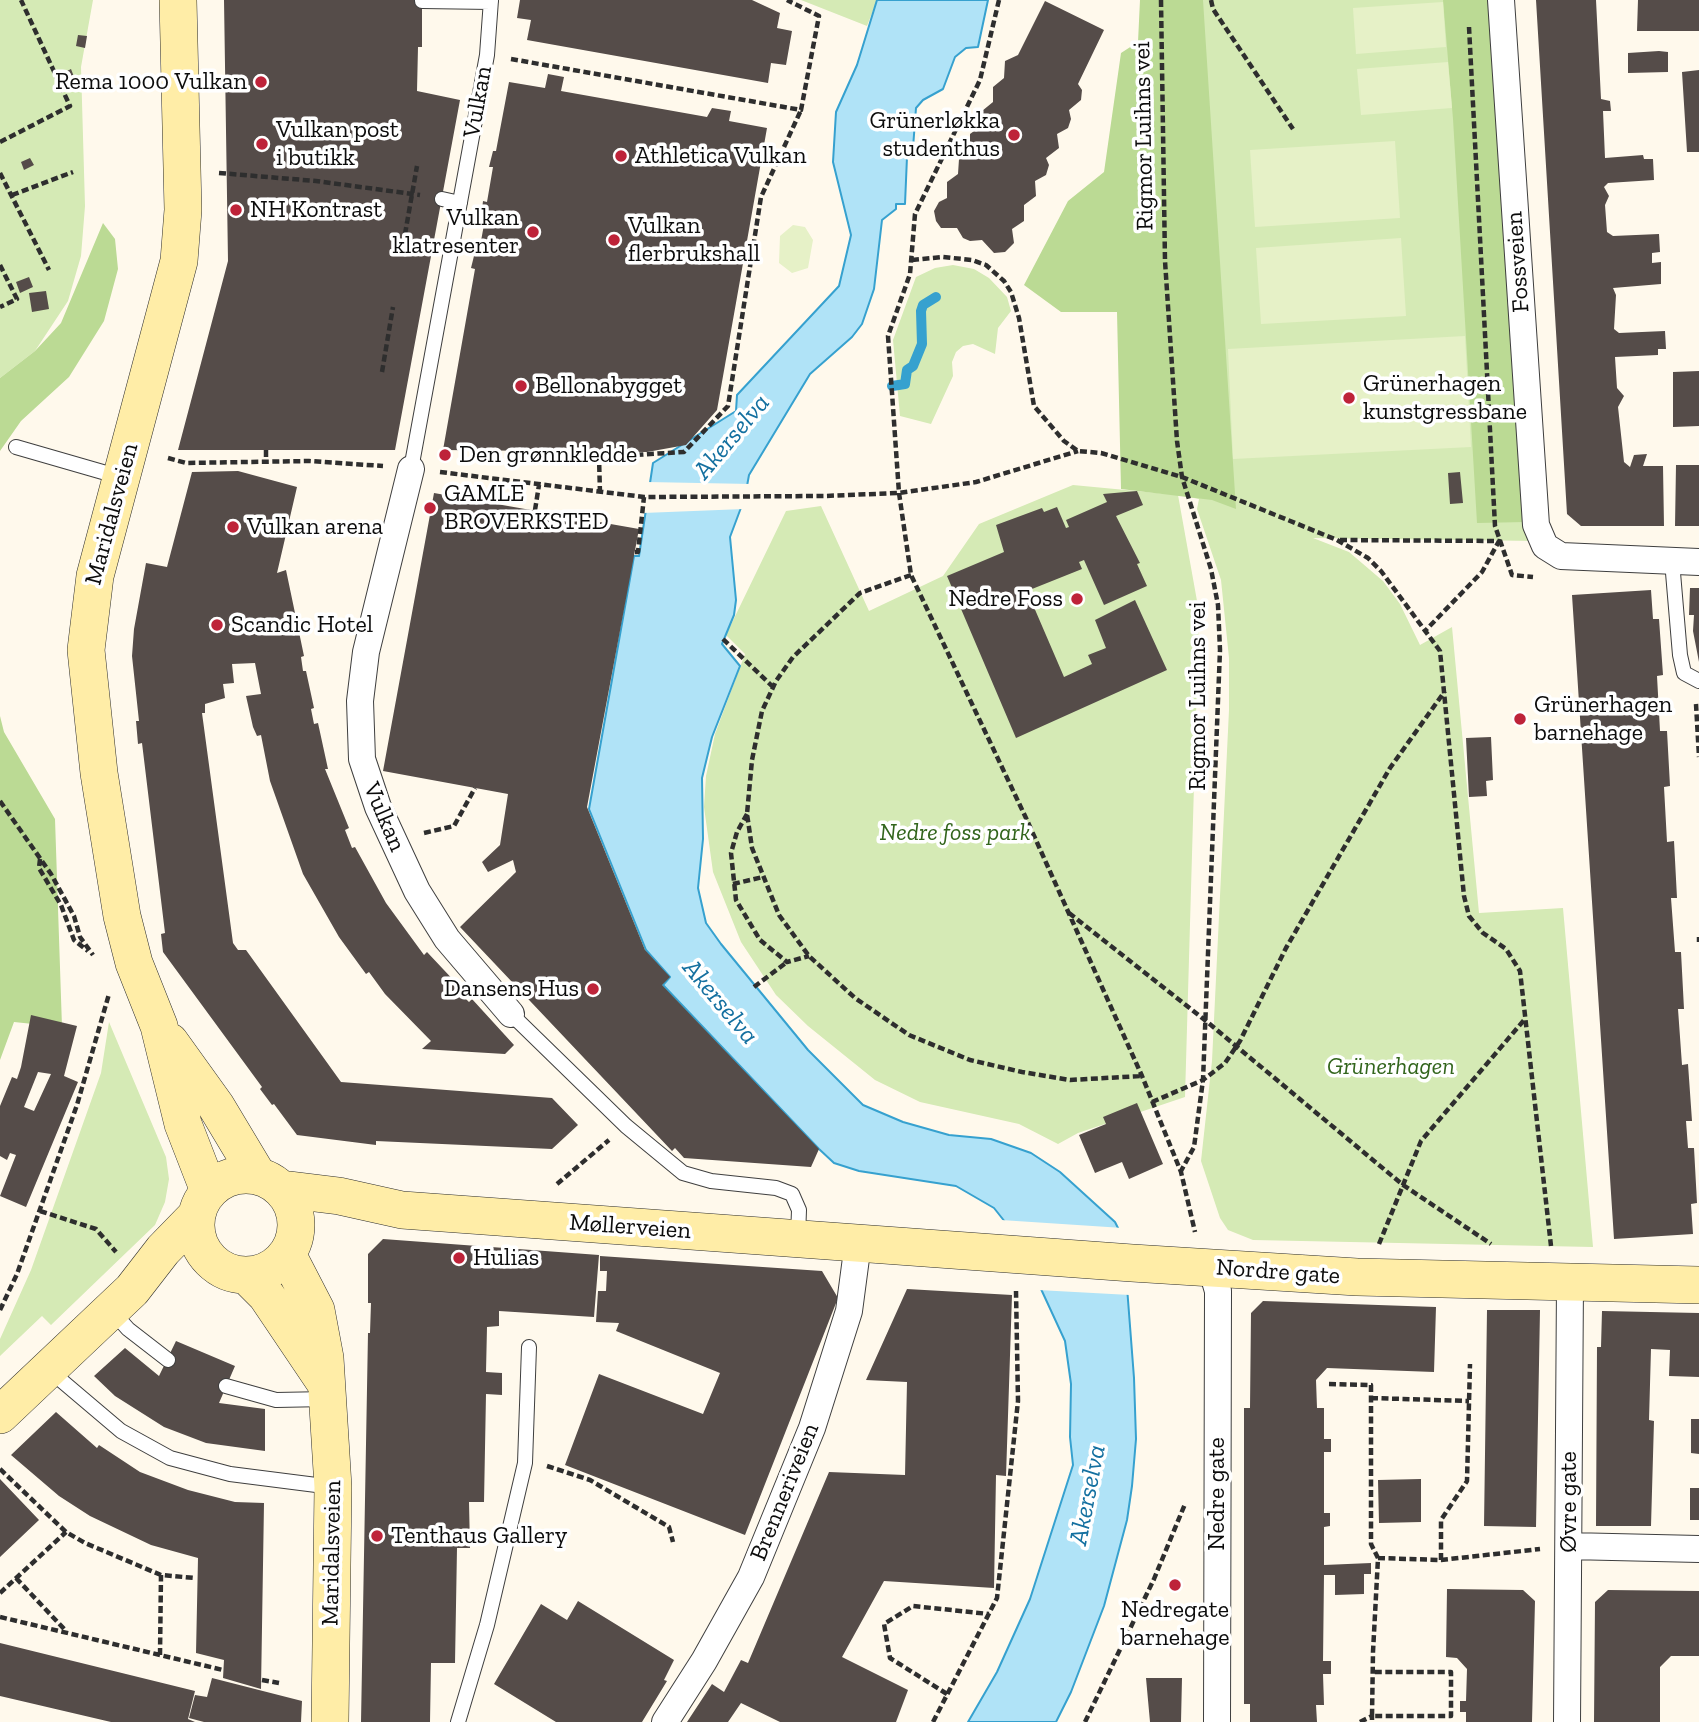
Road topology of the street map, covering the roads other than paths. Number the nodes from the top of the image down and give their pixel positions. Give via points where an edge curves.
1 (178, 0) edge
2 (1501, 0) edge
3 (422, 1) edge
4 (491, 1) edge
5 (442, 199) dead end
6 (460, 203) junction
7 (16, 447) dead end
8 (411, 469) joint
9 (121, 477) junction
10 (1672, 561) junction
11 (1699, 562) edge
12 (1697, 680) edge
13 (511, 1014) joint
14 (159, 1026) junction
15 (270, 1182) junction
16 (203, 1203) junction
17 (401, 1210) junction
18 (798, 1239) junction
19 (292, 1243) junction
20 (858, 1243) junction
21 (209, 1259) junction
22 (1204, 1267) junction
23 (1561, 1268) junction
24 (246, 1275) junction
25 (1699, 1285) edge
26 (122, 1286) junction
27 (529, 1347) dead end
28 (167, 1360) dead end
29 (48, 1369) junction
30 (226, 1386) dead end
31 (327, 1391) junction
32 (0, 1415) edge
33 (333, 1487) junction
34 (1569, 1546) junction
35 (1699, 1549) edge
36 (330, 1722) edge
37 (458, 1722) edge
38 (665, 1722) edge
39 (1217, 1722) edge
40 (1567, 1722) edge

1 - 9 main road, Maridalsveien via 183,210 179,261
2 - 10 street, Fossveien via 1536,525 1545,547 1561,556
3 - 4 lane
4 - 6 lane, Vulkan via 487,55
5 - 6 lane
6 - 8 lane, Vulkan
7 - 9 lane
8 - 13 street, Vulkan via 366,652 360,701 366,777 417,891 447,939
9 - 14 main road, Maridalsveien via 90,600 86,650 121,916
10 - 11 street
10 - 12 lane via 1680,655 1684,673
13 - 18 lane, Vulkan via 626,1126 683,1173 792,1194 799,1210
14 - 15 main road, Maridalsveien
14 - 16 main road, Maridalsveien
15 - 16 main road via 240,1175 223,1180
15 - 17 main road, Møllerveien
15 - 19 main road, Maridalsveien via 294,1209
16 - 21 main road, Maridalsveien via 198,1238
16 - 26 main road via 163,1250
17 - 18 main road, Møllerveien
17 - 19 main road, Møllerveien via 345,1216
18 - 20 main road, Møllerveien
19 - 24 main road via 261,1273
19 - 31 main road, Maridalsveien via 316,1310
20 - 22 main road, Nordre gate
20 - 38 street, Brenneriveien via 849,1311 812,1428 751,1577
21 - 24 main road via 226,1271
21 - 26 main road
22 - 23 main road, Nordre gate via 1357,1276
22 - 39 street, Nedre gate via 1218,1291
23 - 25 main road, Nordre gate
23 - 34 street, Øvre gate
24 - 31 main road via 266,1295
26 - 28 lane via 128,1329
26 - 29 main road
27 - 37 lane via 525,1463 487,1625
29 - 32 main road
29 - 33 lane via 121,1431 170,1458 253,1478
30 - 31 lane via 276,1400
31 - 33 main road, Maridalsveien
33 - 36 main road, Maridalsveien
34 - 35 street
34 - 40 street, Øvre gate

